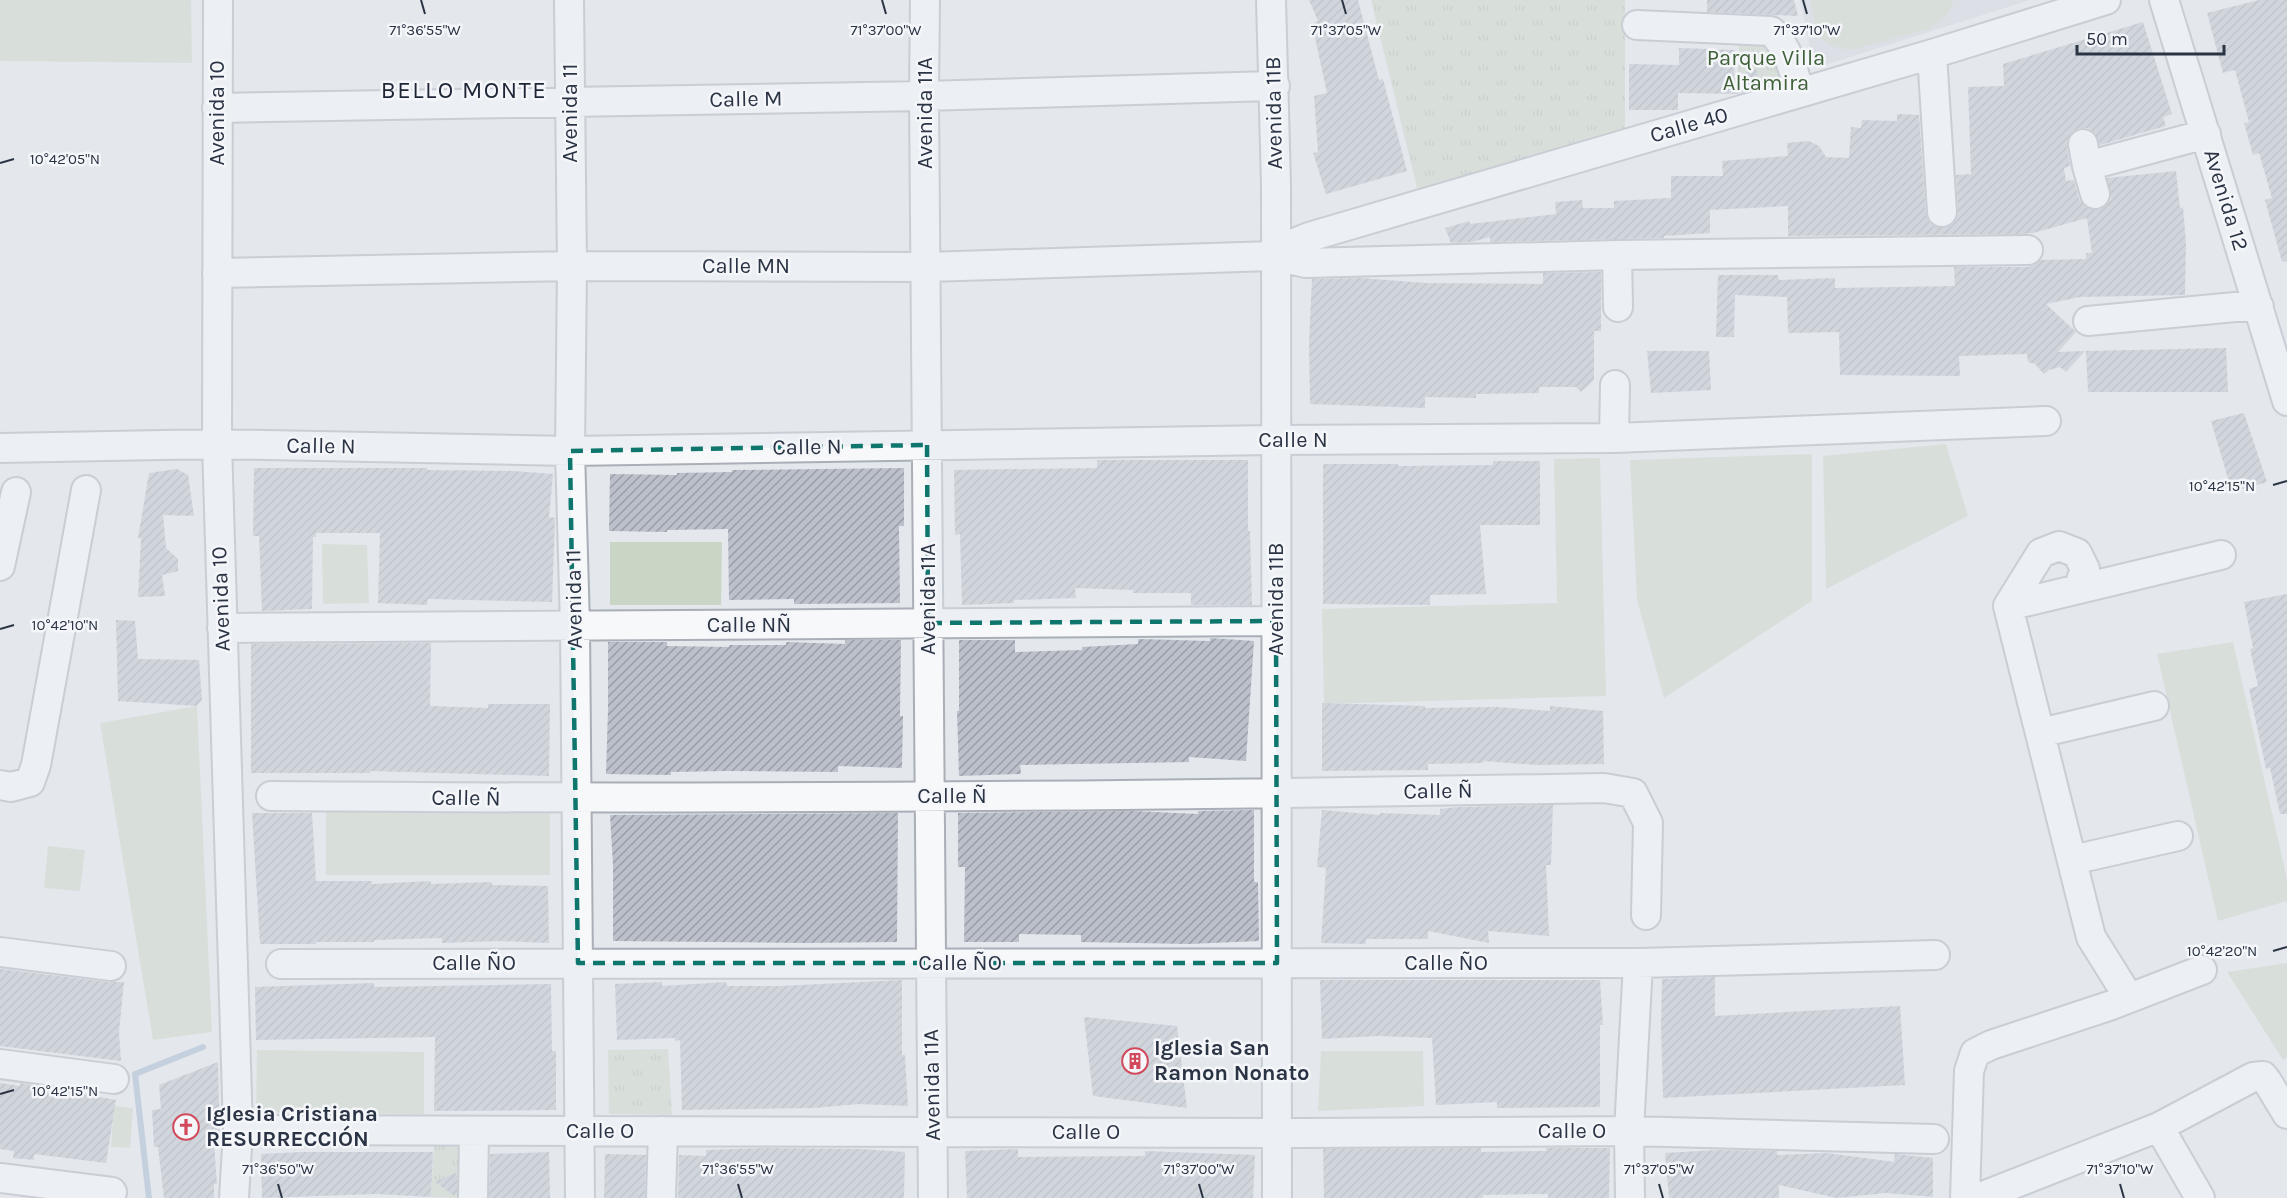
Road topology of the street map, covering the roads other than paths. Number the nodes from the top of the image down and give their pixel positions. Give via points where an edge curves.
1 (218, 0) edge
2 (569, 0) edge
3 (925, 0) edge
4 (1271, 0) edge
5 (2106, 0) edge
6 (2164, 0) edge
7 (1637, 26) dead end
8 (1932, 54) junction
9 (1275, 86) junction
10 (1799, 92) junction
11 (924, 96) junction
12 (570, 102) junction
13 (217, 108) junction
14 (2206, 134) junction
15 (2095, 194) dead end
16 (1942, 212) dead end
17 (2028, 250) dead end
18 (1617, 255) junction
19 (1275, 256) junction
20 (572, 266) junction
21 (927, 267) junction
22 (217, 273) junction
23 (1617, 307) dead end
24 (2259, 307) junction
25 (2088, 321) dead end
26 (1615, 385) dead end
27 (2287, 401) edge
28 (2046, 421) dead end
29 (1614, 438) junction
30 (1276, 440) junction
31 (217, 444) junction
32 (927, 445) junction
33 (0, 448) edge
34 (570, 451) junction
35 (86, 490) dead end
36 (16, 492) dead end
37 (2221, 555) dead end
38 (0, 566) edge
39 (2078, 589) junction
40 (2008, 606) junction
41 (1276, 621) junction
42 (928, 623) junction
43 (575, 626) junction
44 (222, 628) junction
45 (2154, 706) dead end
46 (2040, 733) junction
47 (0, 785) edge
48 (1276, 794) junction
49 (271, 796) dead end
50 (930, 796) junction
51 (576, 798) junction
52 (2178, 836) dead end
53 (2072, 860) junction
54 (1646, 915) dead end
55 (0, 952) edge
56 (1935, 955) dead end
57 (578, 963) junction
58 (931, 963) junction
59 (1277, 963) junction
60 (1638, 963) junction
61 (280, 964) dead end
62 (111, 966) dead end
63 (2202, 970) dead end
64 (2129, 998) junction
65 (0, 1064) edge
66 (114, 1079) dead end
67 (2287, 1114) edge
68 (2159, 1127) junction
69 (238, 1130) junction
70 (474, 1131) junction
71 (579, 1131) junction
72 (663, 1131) junction
73 (1629, 1131) junction
74 (933, 1132) junction
75 (1277, 1132) junction
76 (1934, 1139) dead end
77 (0, 1178) edge
78 (112, 1192) dead end
79 (234, 1198) edge
80 (473, 1198) edge
81 (580, 1198) edge
82 (661, 1198) edge
83 (933, 1198) edge
84 (1277, 1198) edge
85 (1630, 1198) edge
86 (1965, 1198) edge
87 (1978, 1198) edge
88 (2200, 1198) edge

1 - 13 street, Avenida 10
2 - 12 street, Avenida 11
3 - 11 street, Avenida 11A
4 - 9 street, Avenida 11B
5 - 8 street, Calle 40
6 - 14 street, Avenida 12
7 - 10 street via 1772,31 1788,54
8 - 10 street, Calle 40
8 - 16 street
9 - 11 street, Calle M
9 - 19 street, Avenida 11B
10 - 19 street, Calle 40 via 1309,237
11 - 12 street, Calle M
11 - 21 street, Avenida 11A
12 - 13 street, Calle M
12 - 20 street, Avenida 11
13 - 22 street, Avenida 10
14 - 15 street via 2085,155
14 - 24 street, Avenida 12
17 - 18 street
18 - 19 street via 1306,263
18 - 23 street
19 - 21 street, Calle MN
19 - 30 street, Avenida 11B
20 - 21 street, Calle MN
20 - 22 street, Calle MN
20 - 34 street, Avenida 11
21 - 32 street, Avenida 11A
22 - 31 street, Avenida 10
24 - 25 street
24 - 27 street, Avenida 12
26 - 29 street
28 - 29 street, Calle N
29 - 30 street, Calle N
30 - 32 street, Calle N
30 - 41 street, Avenida 11B
31 - 33 street, Calle N
31 - 34 street, Calle N
31 - 44 street, Avenida 10
32 - 34 street, Calle N
32 - 42 street, Avenida 11A
34 - 43 street, Avenida 11
35 - 47 street via 36,765 30,782 11,787
36 - 38 street
37 - 39 street
39 - 40 street
39 - 40 street via 2085,569 2077,553 2059,546 2041,553
40 - 46 street
41 - 42 street, Calle NÑ
41 - 48 street, Avenida 11B
42 - 43 street, Calle NÑ
42 - 50 street, Avenida 11A
43 - 44 street, Calle NÑ
43 - 51 street, Avenida 11
44 - 69 street, Avenida 10
45 - 46 street
46 - 53 street
48 - 50 street, Calle Ñ
48 - 54 street, Calle Ñ via 1604,788 1633,793 1647,823
48 - 59 street, Avenida 11B
49 - 51 street, Calle Ñ
50 - 51 street, Calle Ñ
50 - 58 street, Avenida 11A
51 - 57 street, Avenida 11
52 - 53 street
53 - 64 street via 2091,937
55 - 62 street
56 - 60 street, Calle ÑO
57 - 58 street, Calle ÑO
57 - 61 street, Calle ÑO
57 - 71 street, Avenida 11
58 - 59 street, Calle ÑO
58 - 74 street, Avenida 11A
59 - 60 street, Calle ÑO
59 - 75 street, Avenida 11B
60 - 73 street
63 - 64 street
64 - 86 street via 1975,1053 1969,1071
65 - 66 street
67 - 68 street via 2263,1076 2253,1077
68 - 87 street
68 - 88 street
69 - 70 street, Calle O
69 - 79 street, Avenida 10
70 - 71 street, Calle O
70 - 80 street
71 - 72 street, Calle O
71 - 81 street, Avenida 11
72 - 74 street, Calle O
72 - 82 street
73 - 75 street, Calle O
73 - 76 street, Calle O
73 - 85 street
74 - 75 street, Calle O
74 - 83 street, Avenida 11A
75 - 84 street, Avenida 11B
77 - 78 street

